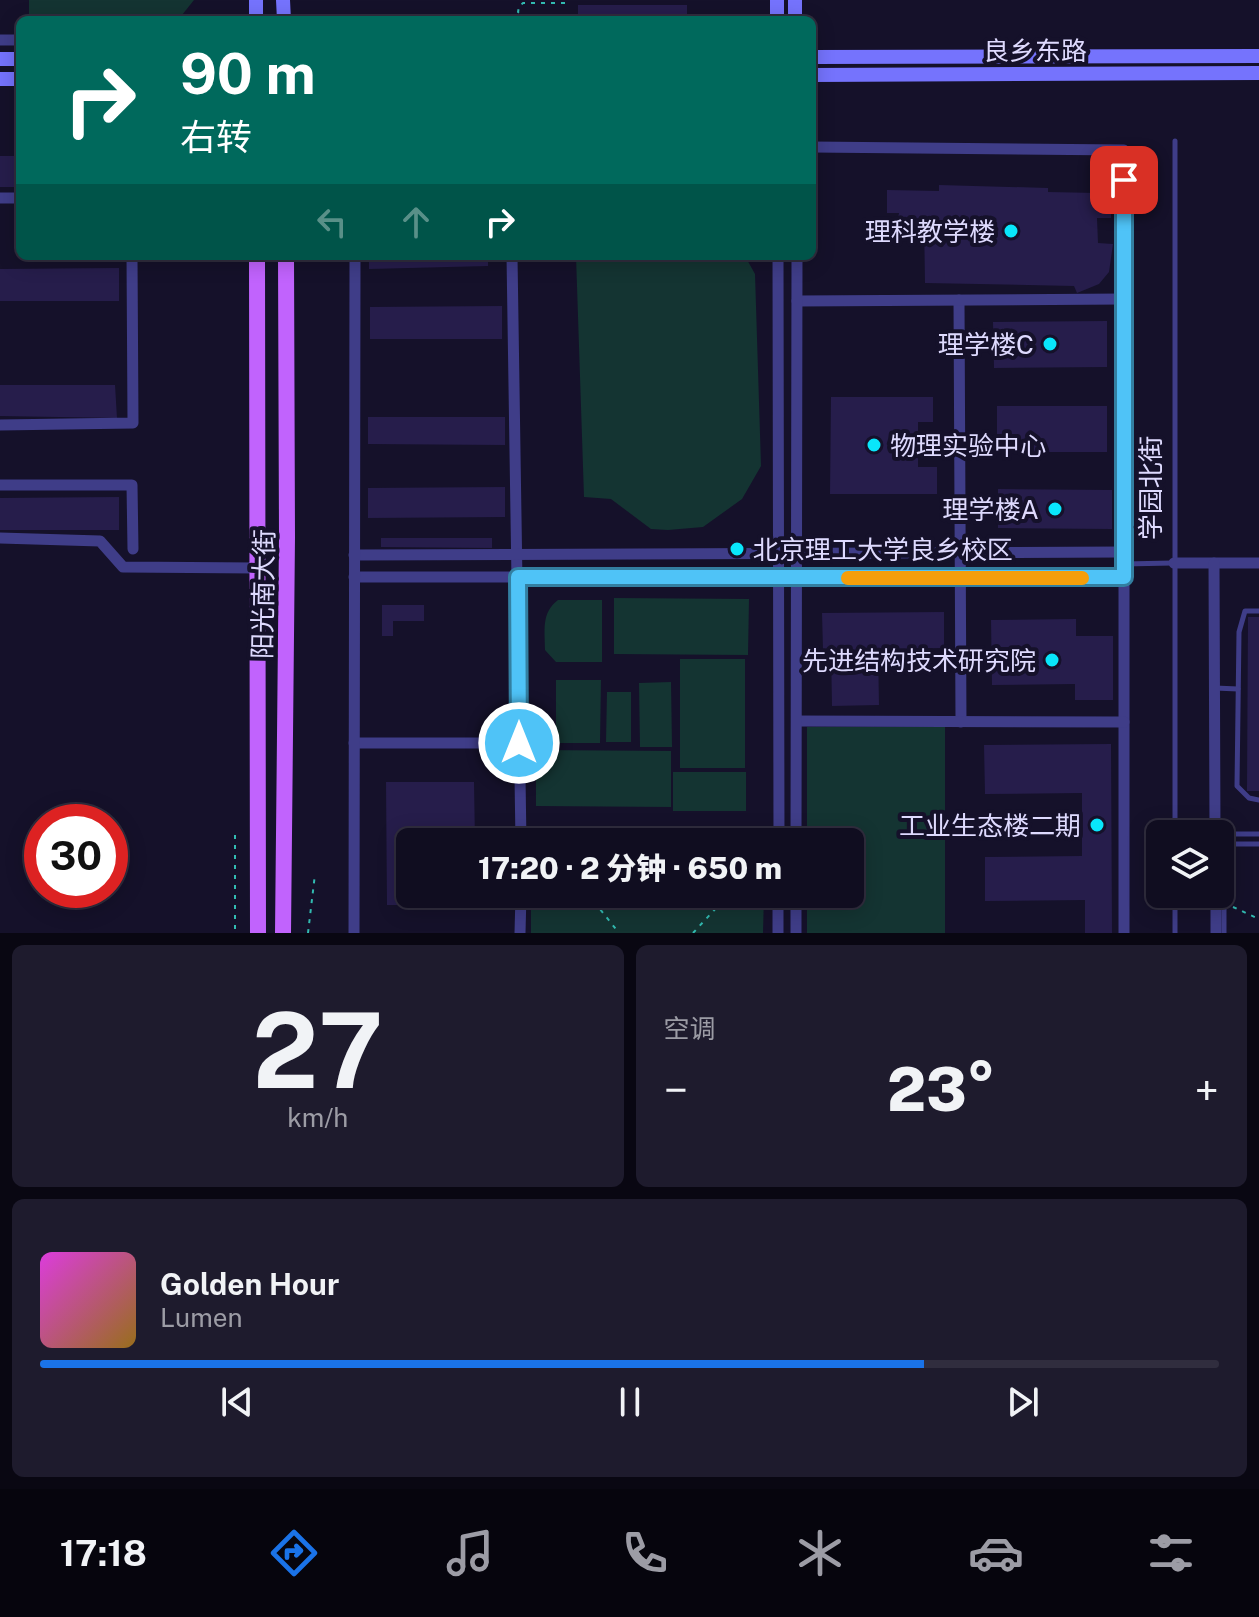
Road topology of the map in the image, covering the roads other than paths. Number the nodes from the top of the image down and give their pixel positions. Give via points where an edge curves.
1 (1174, 56) junction
2 (1259, 56) edge
3 (816, 57) edge
4 (1174, 73) junction
5 (1259, 73) edge
6 (816, 75) edge
7 (1175, 141) dead end
8 (816, 147) edge
9 (132, 260) edge
10 (257, 260) edge
11 (286, 260) edge
12 (355, 260) edge
13 (512, 260) edge
14 (778, 260) edge
15 (797, 260) edge
16 (1123, 299) junction
17 (959, 300) junction
18 (797, 301) junction
19 (0, 425) edge
20 (0, 485) edge
21 (0, 538) edge
22 (133, 549) dead end
23 (798, 554) junction
24 (960, 554) junction
25 (354, 555) junction
26 (516, 555) junction
27 (779, 555) junction
28 (1123, 558) junction
29 (1174, 563) junction
30 (1214, 563) junction
31 (1259, 563) edge
32 (258, 568) junction
33 (354, 577) junction
34 (518, 577) junction
35 (779, 577) junction
36 (1124, 577) junction
37 (798, 578) junction
38 (960, 579) junction
39 (1259, 611) edge
40 (1214, 688) junction
41 (1238, 689) junction
42 (797, 721) junction
43 (961, 722) junction
44 (1124, 722) junction
45 (354, 743) junction
46 (519, 743) junction
47 (1259, 800) edge
48 (1175, 820) edge
49 (1218, 820) edge
50 (521, 828) edge
51 (779, 828) edge
52 (796, 828) edge
53 (1234, 834) edge
54 (1259, 834) edge
55 (1259, 844) edge
56 (521, 908) edge
57 (778, 908) edge
58 (796, 908) edge
59 (1175, 908) edge
60 (1216, 908) edge
61 (258, 933) edge
62 (283, 933) edge
63 (354, 933) edge
64 (520, 933) edge
65 (778, 933) edge
66 (796, 933) edge
67 (1124, 933) edge
68 (1175, 933) edge
69 (1216, 933) edge
70 (1224, 933) edge

1 - 2 main road, 良乡东路
1 - 3 main road, 良乡东路
1 - 4 main road
4 - 5 main road, 良乡东路
4 - 6 main road, 良乡东路
7 - 29 lane, 学园北街
8 - 16 street via 1124,150
9 - 19 street via 133,423
10 - 32 main road, 阳光南大街
11 - 62 main road, 阳光南大街
12 - 25 street
13 - 26 street
14 - 27 street
15 - 18 street
16 - 17 street
16 - 28 street
17 - 18 street
17 - 24 street
18 - 23 street
20 - 22 street via 132,485
21 - 32 street via 100,541 123,567
23 - 24 street
23 - 27 street
23 - 37 street
24 - 28 street
24 - 38 street
25 - 26 street
25 - 33 street
26 - 27 street
26 - 34 street
27 - 35 street
28 - 29 lane
28 - 36 street
29 - 30 street
29 - 48 lane, 学园北街
30 - 31 street
30 - 40 street
32 - 61 main road, 阳光南大街
33 - 34 street
33 - 45 street
34 - 35 street
34 - 46 street
35 - 37 street
35 - 51 street
36 - 38 street
36 - 44 street
37 - 38 street
37 - 42 street
38 - 43 street
39 - 41 lane via 1245,611 1239,632
40 - 41 lane
40 - 49 street
41 - 47 lane via 1237,786
42 - 43 street
42 - 52 street
43 - 44 street
44 - 67 street
45 - 46 street
45 - 63 street
46 - 50 street
53 - 54 lane
55 - 70 lane via 1230,844 1224,849
56 - 64 street
57 - 65 street
58 - 66 street
59 - 68 lane
60 - 69 street

